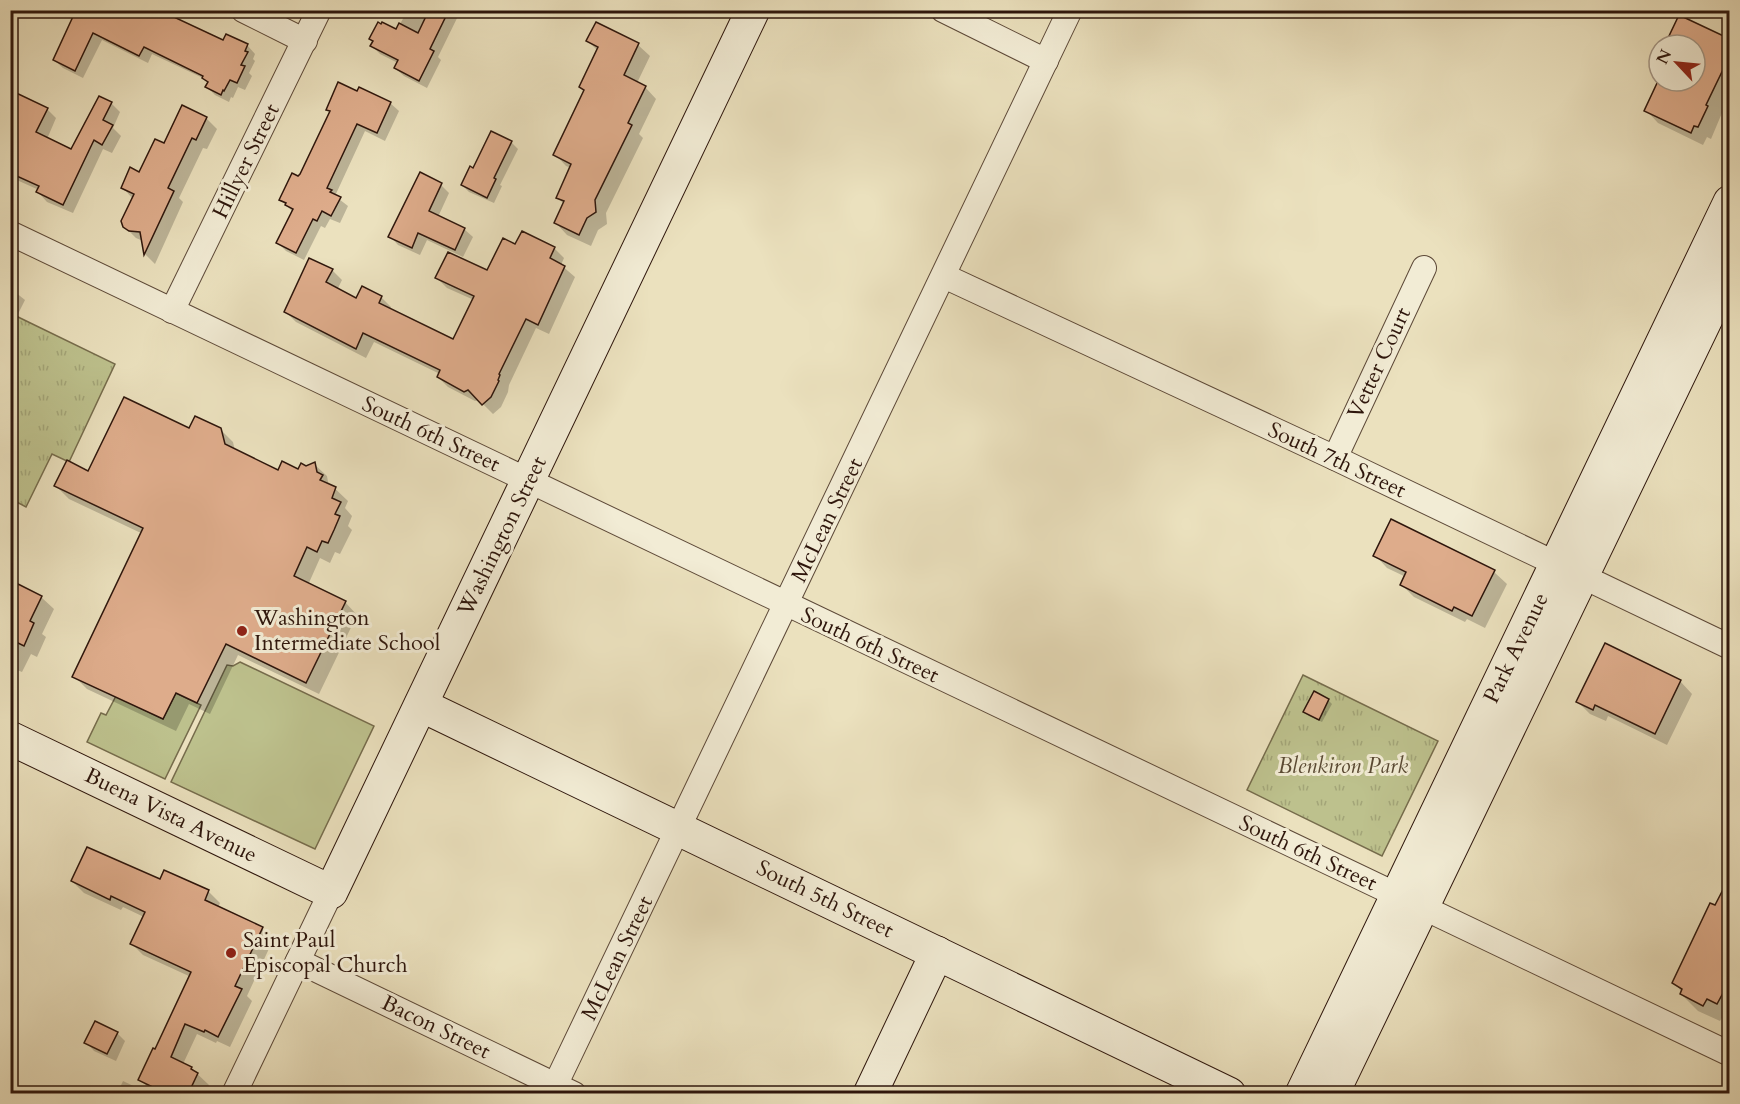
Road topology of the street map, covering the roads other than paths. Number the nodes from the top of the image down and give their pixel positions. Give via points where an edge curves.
1 (243, 10) edge
2 (319, 10) edge
3 (753, 10) edge
4 (943, 10) edge
5 (1070, 10) edge
6 (304, 41) junction
7 (1046, 61) junction
8 (1730, 202) edge
9 (10, 233) edge
10 (1424, 268) dead end
11 (1730, 269) edge
12 (944, 276) junction
13 (172, 311) junction
14 (1335, 458) junction
15 (529, 481) junction
16 (1569, 570) junction
17 (787, 605) junction
18 (1730, 647) edge
19 (421, 705) junction
20 (10, 738) edge
21 (679, 829) junction
22 (331, 892) junction
23 (1410, 902) junction
24 (937, 953) junction
25 (298, 961) junction
26 (1730, 1054) edge
27 (1194, 1086) edge
28 (560, 1091) edge
29 (234, 1094) edge
30 (870, 1094) edge
31 (1229, 1094) edge
32 (1302, 1094) edge
33 (1332, 1094) edge

1 - 6 street
2 - 6 street, Hillyer Street
3 - 15 street, Washington Street
4 - 7 street
5 - 7 street, McLean Street
6 - 13 street, Hillyer Street
7 - 12 street, McLean Street
8 - 16 street, Park Avenue
9 - 13 street, South 6th Street
10 - 14 street, Vetter Court
11 - 16 street, Park Avenue
12 - 14 street, South 7th Street
12 - 17 street, McLean Street
13 - 15 street, South 6th Street
14 - 16 street, South 7th Street
15 - 17 street, South 6th Street
15 - 19 street, Washington Street
16 - 18 street, South 7th Street
16 - 23 street, Park Avenue
17 - 21 street, McLean Street
17 - 23 street, South 6th Street
19 - 21 street, South 5th Street
19 - 22 street, Washington Street
20 - 22 street, Buena Vista Avenue
21 - 24 street, South 5th Street
21 - 28 street, McLean Street
22 - 25 street, Washington Street
23 - 26 street, South 6th Street
23 - 32 street, Park Avenue
23 - 33 street, Park Avenue
24 - 27 street, South 5th Street
24 - 30 street
25 - 28 street, Bacon Street
25 - 29 street, Washington Street
27 - 31 street, South 5th Street

